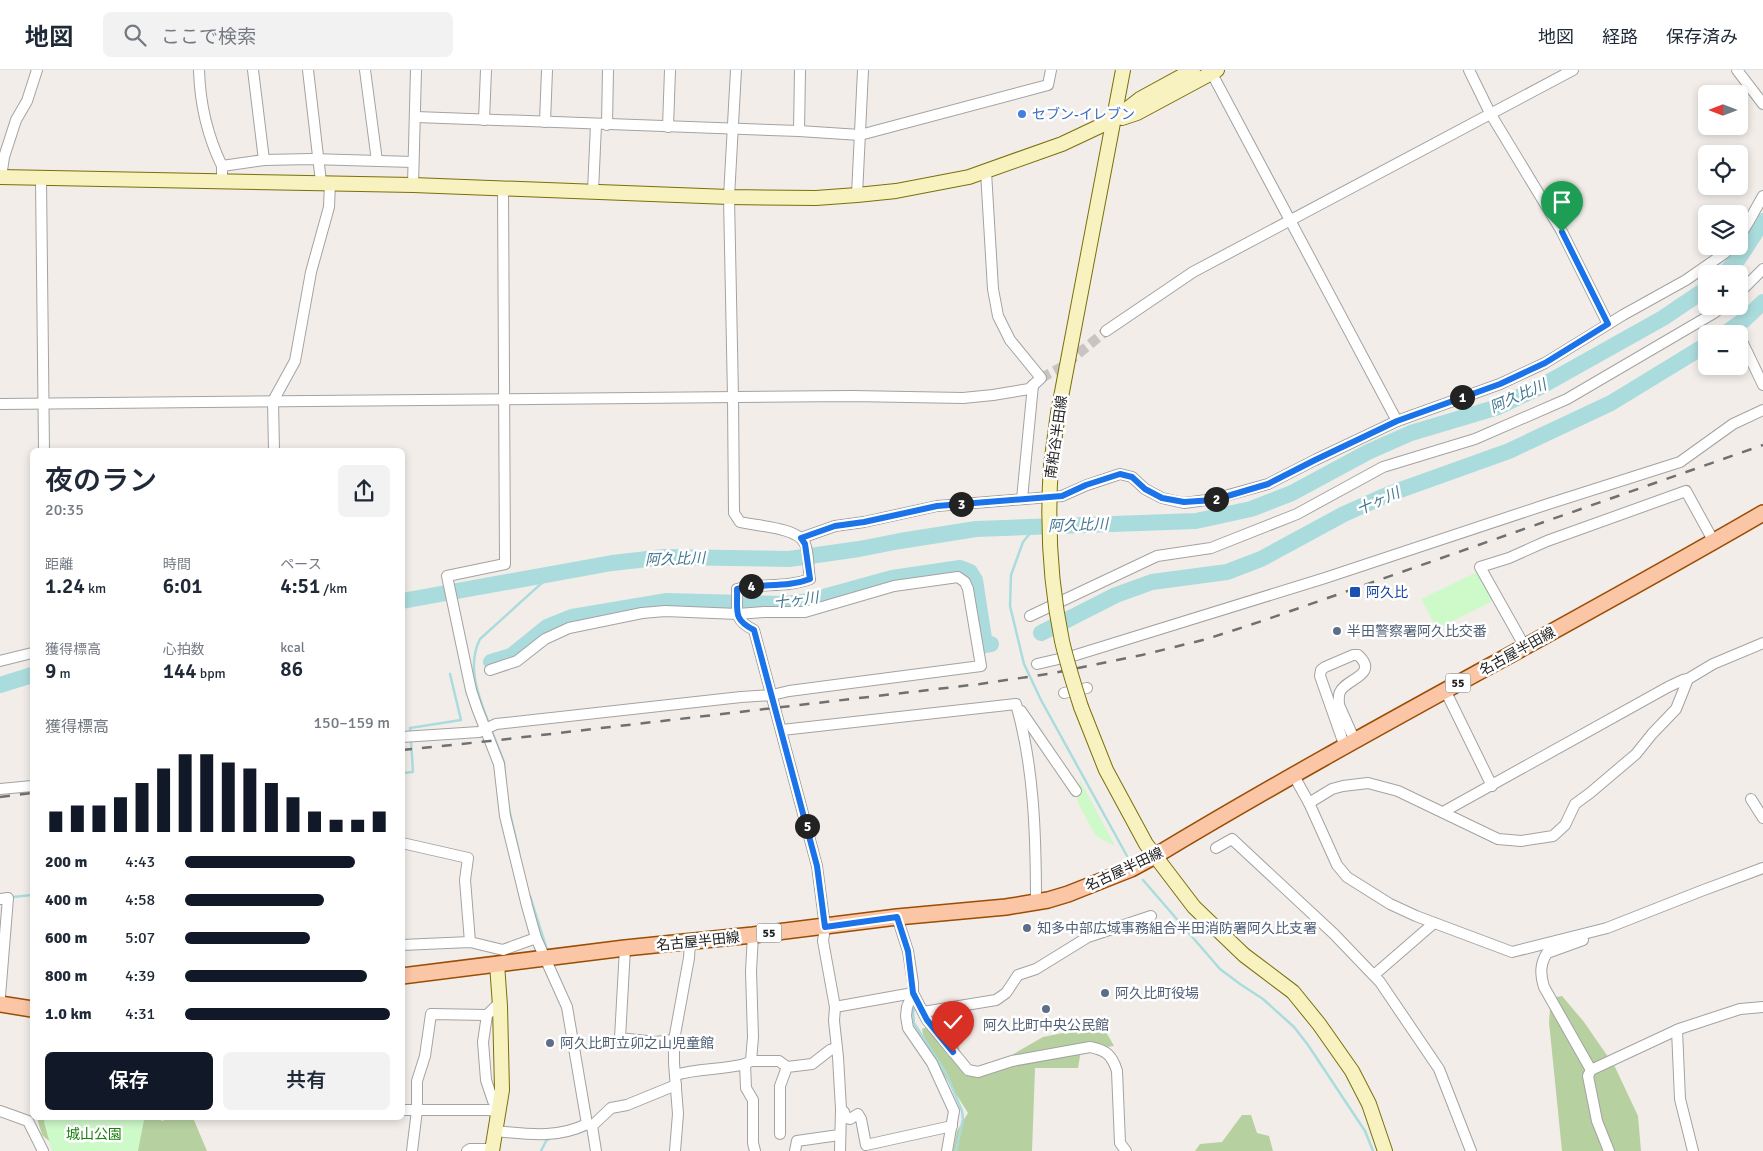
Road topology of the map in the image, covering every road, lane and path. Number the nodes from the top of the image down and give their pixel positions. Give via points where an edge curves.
1 (37, 70) edge
2 (199, 70) edge
3 (254, 70) edge
4 (308, 70) edge
5 (365, 70) edge
6 (416, 70) edge
7 (486, 70) edge
8 (547, 70) edge
9 (608, 70) edge
10 (670, 70) edge
11 (736, 70) edge
12 (800, 70) edge
13 (864, 70) edge
14 (1051, 70) edge
15 (1123, 70) edge
16 (1192, 70) edge
17 (1469, 70) edge
18 (1573, 70) edge
19 (1737, 70) edge
20 (1213, 71) edge
21 (1763, 104) edge
22 (1490, 113) junction
23 (416, 117) junction
24 (484, 120) junction
25 (1113, 120) junction
26 (545, 122) junction
27 (596, 125) junction
28 (608, 125) junction
29 (668, 127) junction
30 (733, 129) junction
31 (799, 131) junction
32 (860, 135) junction
33 (264, 160) junction
34 (320, 160) junction
35 (377, 161) junction
36 (413, 162) junction
37 (222, 166) junction
38 (986, 172) junction
39 (0, 177) edge
40 (41, 179) junction
41 (222, 182) junction
42 (326, 183) junction
43 (413, 185) junction
44 (503, 188) junction
45 (593, 191) junction
46 (857, 195) junction
47 (1763, 196) edge
48 (729, 197) junction
49 (1290, 220) junction
50 (1748, 224) edge
51 (1722, 255) edge
52 (1763, 269) edge
53 (1748, 284) edge
54 (1712, 315) edge
55 (1608, 324) junction
56 (1106, 331) tunnel mouth
57 (1748, 352) edge
58 (1762, 379) edge
59 (1033, 385) junction
60 (733, 397) junction
61 (504, 400) junction
62 (273, 401) junction
63 (44, 403) junction
64 (0, 404) edge
65 (1763, 410) edge
66 (1397, 421) junction
67 (44, 448) edge
68 (274, 448) edge
69 (1022, 499) junction
70 (1763, 513) edge
71 (803, 541) junction
72 (1714, 542) junction
73 (738, 612) junction
74 (1030, 616) dead end
75 (1763, 643) edge
76 (1525, 647) junction
77 (30, 654) edge
78 (0, 661) edge
79 (1037, 664) dead end
80 (490, 670) dead end
81 (1688, 679) junction
82 (1324, 686) junction
83 (1344, 686) junction
84 (1087, 688) dead end
85 (1445, 690) junction
86 (1064, 693) dead end
87 (772, 695) junction
88 (1016, 704) junction
89 (484, 728) junction
90 (782, 730) junction
91 (405, 737) edge
92 (1350, 744) junction
93 (1294, 776) junction
94 (30, 786) edge
95 (1492, 786) junction
96 (0, 789) edge
97 (1076, 791) dead end
98 (1751, 799) dead end
99 (1309, 802) junction
100 (1443, 812) junction
101 (1763, 818) edge
102 (405, 844) edge
103 (1216, 848) dead end
104 (1155, 856) junction
105 (1763, 868) edge
106 (0, 899) edge
107 (1036, 902) junction
108 (1151, 916) dead end
109 (897, 917) junction
110 (1434, 923) junction
111 (825, 927) junction
112 (1586, 933) junction
113 (753, 935) junction
114 (536, 938) junction
115 (470, 942) junction
116 (690, 942) junction
117 (405, 945) edge
118 (625, 948) junction
119 (544, 958) junction
120 (497, 964) junction
121 (1374, 975) junction
122 (405, 976) edge
123 (913, 993) junction
124 (0, 996) edge
125 (0, 1004) edge
126 (500, 1006) junction
127 (835, 1007) junction
128 (1763, 1008) edge
129 (30, 1009) edge
130 (923, 1012) junction
131 (487, 1015) junction
132 (1677, 1030) junction
133 (674, 1040) junction
134 (836, 1048) junction
135 (748, 1062) junction
136 (787, 1067) junction
137 (1591, 1070) junction
138 (675, 1080) junction
139 (499, 1108) junction
140 (0, 1110) edge
141 (405, 1110) edge
142 (417, 1110) junction
143 (841, 1110) junction
144 (590, 1125) junction
145 (952, 1126) junction
146 (495, 1131) junction
147 (780, 1134) dead end
148 (839, 1135) junction
149 (492, 1150) edge
150 (42, 1151) edge
151 (412, 1151) edge
152 (467, 1151) edge
153 (596, 1151) edge
154 (675, 1151) edge
155 (755, 1151) edge
156 (795, 1151) edge
157 (840, 1151) edge
158 (946, 1151) edge
159 (1126, 1151) edge
160 (1385, 1151) edge
161 (1471, 1151) edge
162 (1609, 1151) edge
163 (1693, 1151) edge

1 - 39 street via 27,101 16,120
2 - 37 street via 201,105 212,147
3 - 33 street
4 - 34 street
5 - 35 street
6 - 23 street
7 - 24 street
8 - 26 street
9 - 28 street
10 - 29 street
11 - 30 street
12 - 31 street
13 - 32 street
14 - 32 street via 1048,85
15 - 25 street, 南粕谷半田線
16 - 25 street via 1140,99
17 - 22 street
18 - 22 street
19 - 21 street
20 - 25 street via 1138,113
20 - 49 street
22 - 49 street
22 - 55 street via 1562,232
23 - 24 street
23 - 36 street
24 - 26 street
25 - 38 street via 1062,144
25 - 104 street, 南粕谷半田線, bridge via 1051,465 1052,574 1062,640 1081,707 1110,777
26 - 27 street
27 - 28 street
27 - 45 street
28 - 29 street
29 - 30 street
30 - 31 street
30 - 48 street
31 - 32 street
32 - 46 street
33 - 34 street
33 - 37 street
34 - 35 street
34 - 42 street
35 - 36 street
36 - 43 street
37 - 41 street
38 - 46 street via 922,186
38 - 59 street via 993,289 998,316 1010,340 1042,378
39 - 40 street
40 - 41 street
40 - 63 street
41 - 42 street
42 - 43 street
42 - 62 street via 329,207 311,272 295,361
43 - 44 street
44 - 45 street
44 - 61 street
45 - 48 street
46 - 48 street
47 - 50 street
48 - 60 street
49 - 56 street via 1193,272
49 - 66 street
51 - 55 street via 1686,280
52 - 53 street
54 - 74 street via 1568,399 1475,439 1383,467 1297,514 1211,548 1157,556
55 - 66 street via 1545,363 1500,384
57 - 58 street
59 - 60 street via 1018,392 963,398
59 - 69 street
60 - 61 street
60 - 71 street via 734,513 740,522 778,528
61 - 62 street
61 - 89 street via 505,564 447,576 471,690
62 - 63 street
62 - 68 street
63 - 64 street
63 - 67 street
65 - 79 street via 1733,424 1680,462 1325,578 1076,655
66 - 69 street via 1268,484 1214,500 1184,502 1162,498 1132,477 1120,474 1062,496
69 - 71 street via 937,506 835,526
70 - 72 main road, 名古屋半田線 / 55
71 - 73 street via 810,579 737,589
72 - 76 main road, 名古屋半田線 / 55
72 - 76 street via 1686,491 1480,568
73 - 80 street via 642,613 569,628 545,639 517,661
73 - 87 street via 742,624 754,630
73 - 87 street via 805,612 894,586 948,578 958,577 968,589 981,666
75 - 81 street via 1713,664
76 - 85 main road, 名古屋半田線 / 55
77 - 78 street
81 - 95 street via 1668,687
81 - 100 street via 1676,709 1636,754 1575,804 1565,825 1553,836 1521,841 1498,839
82 - 83 street via 1332,691
82 - 83 street via 1320,676 1325,666 1358,655 1362,658 1364,671
82 - 92 street
83 - 92 street via 1339,705
84 - 86 street
85 - 92 main road, 名古屋半田線 / 55
85 - 95 street
87 - 89 street via 496,724
87 - 90 street
88 - 90 street
88 - 97 street
88 - 107 street via 1023,728 1036,834
89 - 91 street via 479,732
89 - 114 street via 499,764 505,816
90 - 111 street via 817,866
92 - 93 main road, 名古屋半田線 / 55
93 - 99 street
93 - 104 main road, 名古屋半田線 / 55
94 - 96 street
95 - 100 street
98 - 101 street
99 - 100 street via 1332,789 1368,783 1398,791
99 - 110 street via 1337,865 1347,878 1390,904
102 - 115 street via 468,858 466,880
103 - 121 street via 1232,839
104 - 107 main road, 名古屋半田線 / 55 via 1068,894
104 - 160 street, 南粕谷半田線 via 1194,907 1244,956 1293,992 1319,1024 1352,1071 1369,1104
105 - 112 street via 1607,928
106 - 124 street via 8,898
107 - 109 main road, 名古屋半田線 / 55
108 - 130 street via 1071,946 1042,966 1018,975 1006,993 996,1000
109 - 111 main road, 名古屋半田線 / 55
109 - 123 street via 908,951
110 - 112 street via 1512,952
110 - 121 street
111 - 113 main road, 名古屋半田線 / 55
111 - 127 street via 823,941
112 - 137 street via 1582,940 1547,953 1541,972 1544,987
113 - 116 main road, 名古屋半田線 / 55
113 - 135 street via 753,1037
114 - 115 street via 502,950
114 - 119 street
115 - 117 street
116 - 118 main road, 名古屋半田線 / 55
116 - 133 street via 690,958
118 - 119 main road, 名古屋半田線 / 55
118 - 133 street via 620,1038 655,1042
119 - 120 main road, 名古屋半田線 / 55
119 - 144 street via 567,1007
120 - 122 main road, 名古屋半田線 / 55
120 - 126 street
121 - 161 street via 1439,1069
123 - 127 street
123 - 130 street
123 - 145 street via 907,1007 908,1028 943,1084 954,1111
125 - 129 main road
126 - 131 street
126 - 139 street via 502,1090
127 - 134 street
128 - 132 street via 1740,1009
130 - 159 street via 968,1070 978,1072 1012,1060 1090,1048 1108,1053 1117,1070 1120,1143
131 - 139 street via 483,1042 486,1080
131 - 142 street via 431,1014 425,1056 417,1081
132 - 137 street
132 - 163 street via 1680,1098
133 - 138 street
134 - 136 street via 812,1064
134 - 143 street
135 - 136 street via 779,1061
135 - 138 street via 734,1067 693,1070
135 - 155 street via 746,1088 754,1100
136 - 147 street via 780,1086
137 - 162 street via 1588,1076 1596,1121
138 - 144 street via 627,1105 612,1108
138 - 154 street via 678,1114
139 - 142 street
139 - 146 street
140 - 150 street via 28,1121
141 - 142 street
142 - 151 street
143 - 145 street via 850,1119 858,1114 866,1145
143 - 148 street
144 - 146 street via 540,1136
144 - 153 street
145 - 158 street
146 - 149 street
148 - 156 street via 797,1141
148 - 157 street
149 - 152 street

